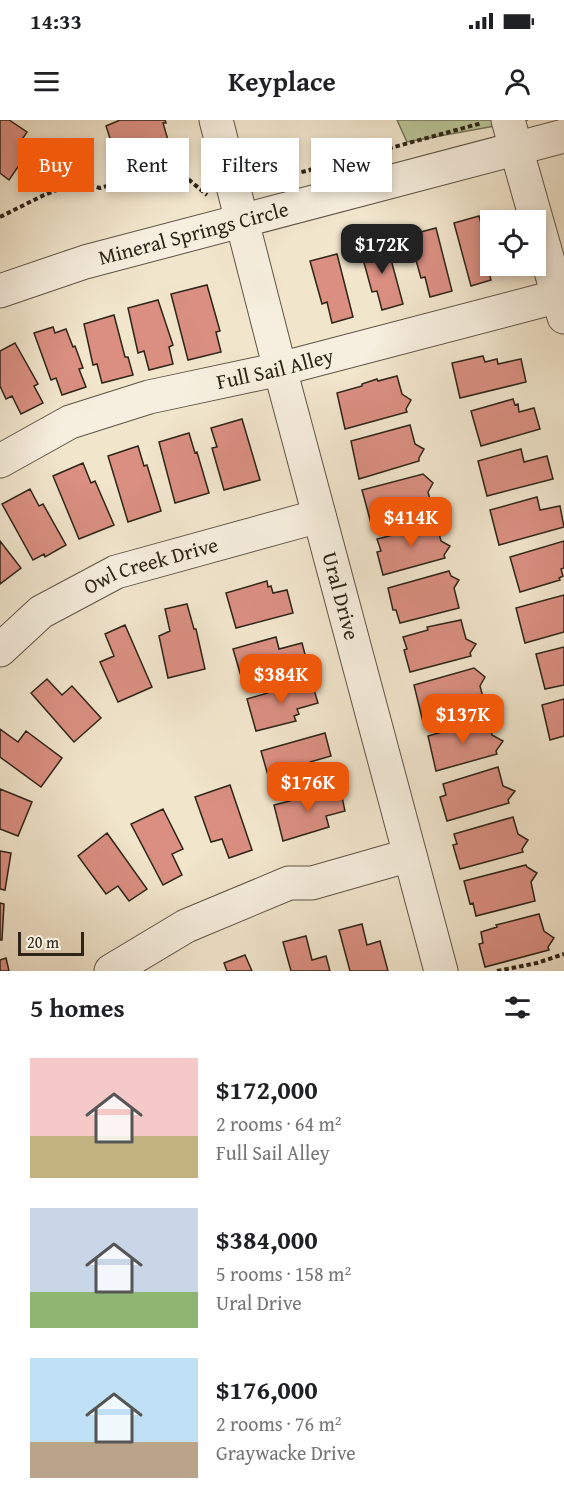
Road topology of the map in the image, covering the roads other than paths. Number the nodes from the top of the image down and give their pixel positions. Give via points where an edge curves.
1 (216, 120) edge
2 (504, 130) edge
3 (564, 136) edge
4 (239, 205) junction
5 (0, 291) edge
6 (561, 307) edge
7 (280, 369) junction
8 (0, 461) edge
9 (320, 516) junction
10 (0, 650) edge
11 (411, 855) junction
12 (111, 971) edge
13 (441, 971) edge

1 - 4 street, Ural Drive
2 - 3 street, Mineral Springs Circle
2 - 4 street, Mineral Springs Circle
2 - 6 street
4 - 5 street, Mineral Springs Circle
4 - 7 street, Ural Drive
6 - 7 street, Full Sail Alley
7 - 8 street, Full Sail Alley via 149,397 70,422
7 - 9 street, Ural Drive
9 - 10 street, Owl Creek Drive via 116,572 41,612
9 - 11 street, Ural Drive
11 - 12 street via 312,883 289,883 186,926
11 - 13 street, Ural Drive

